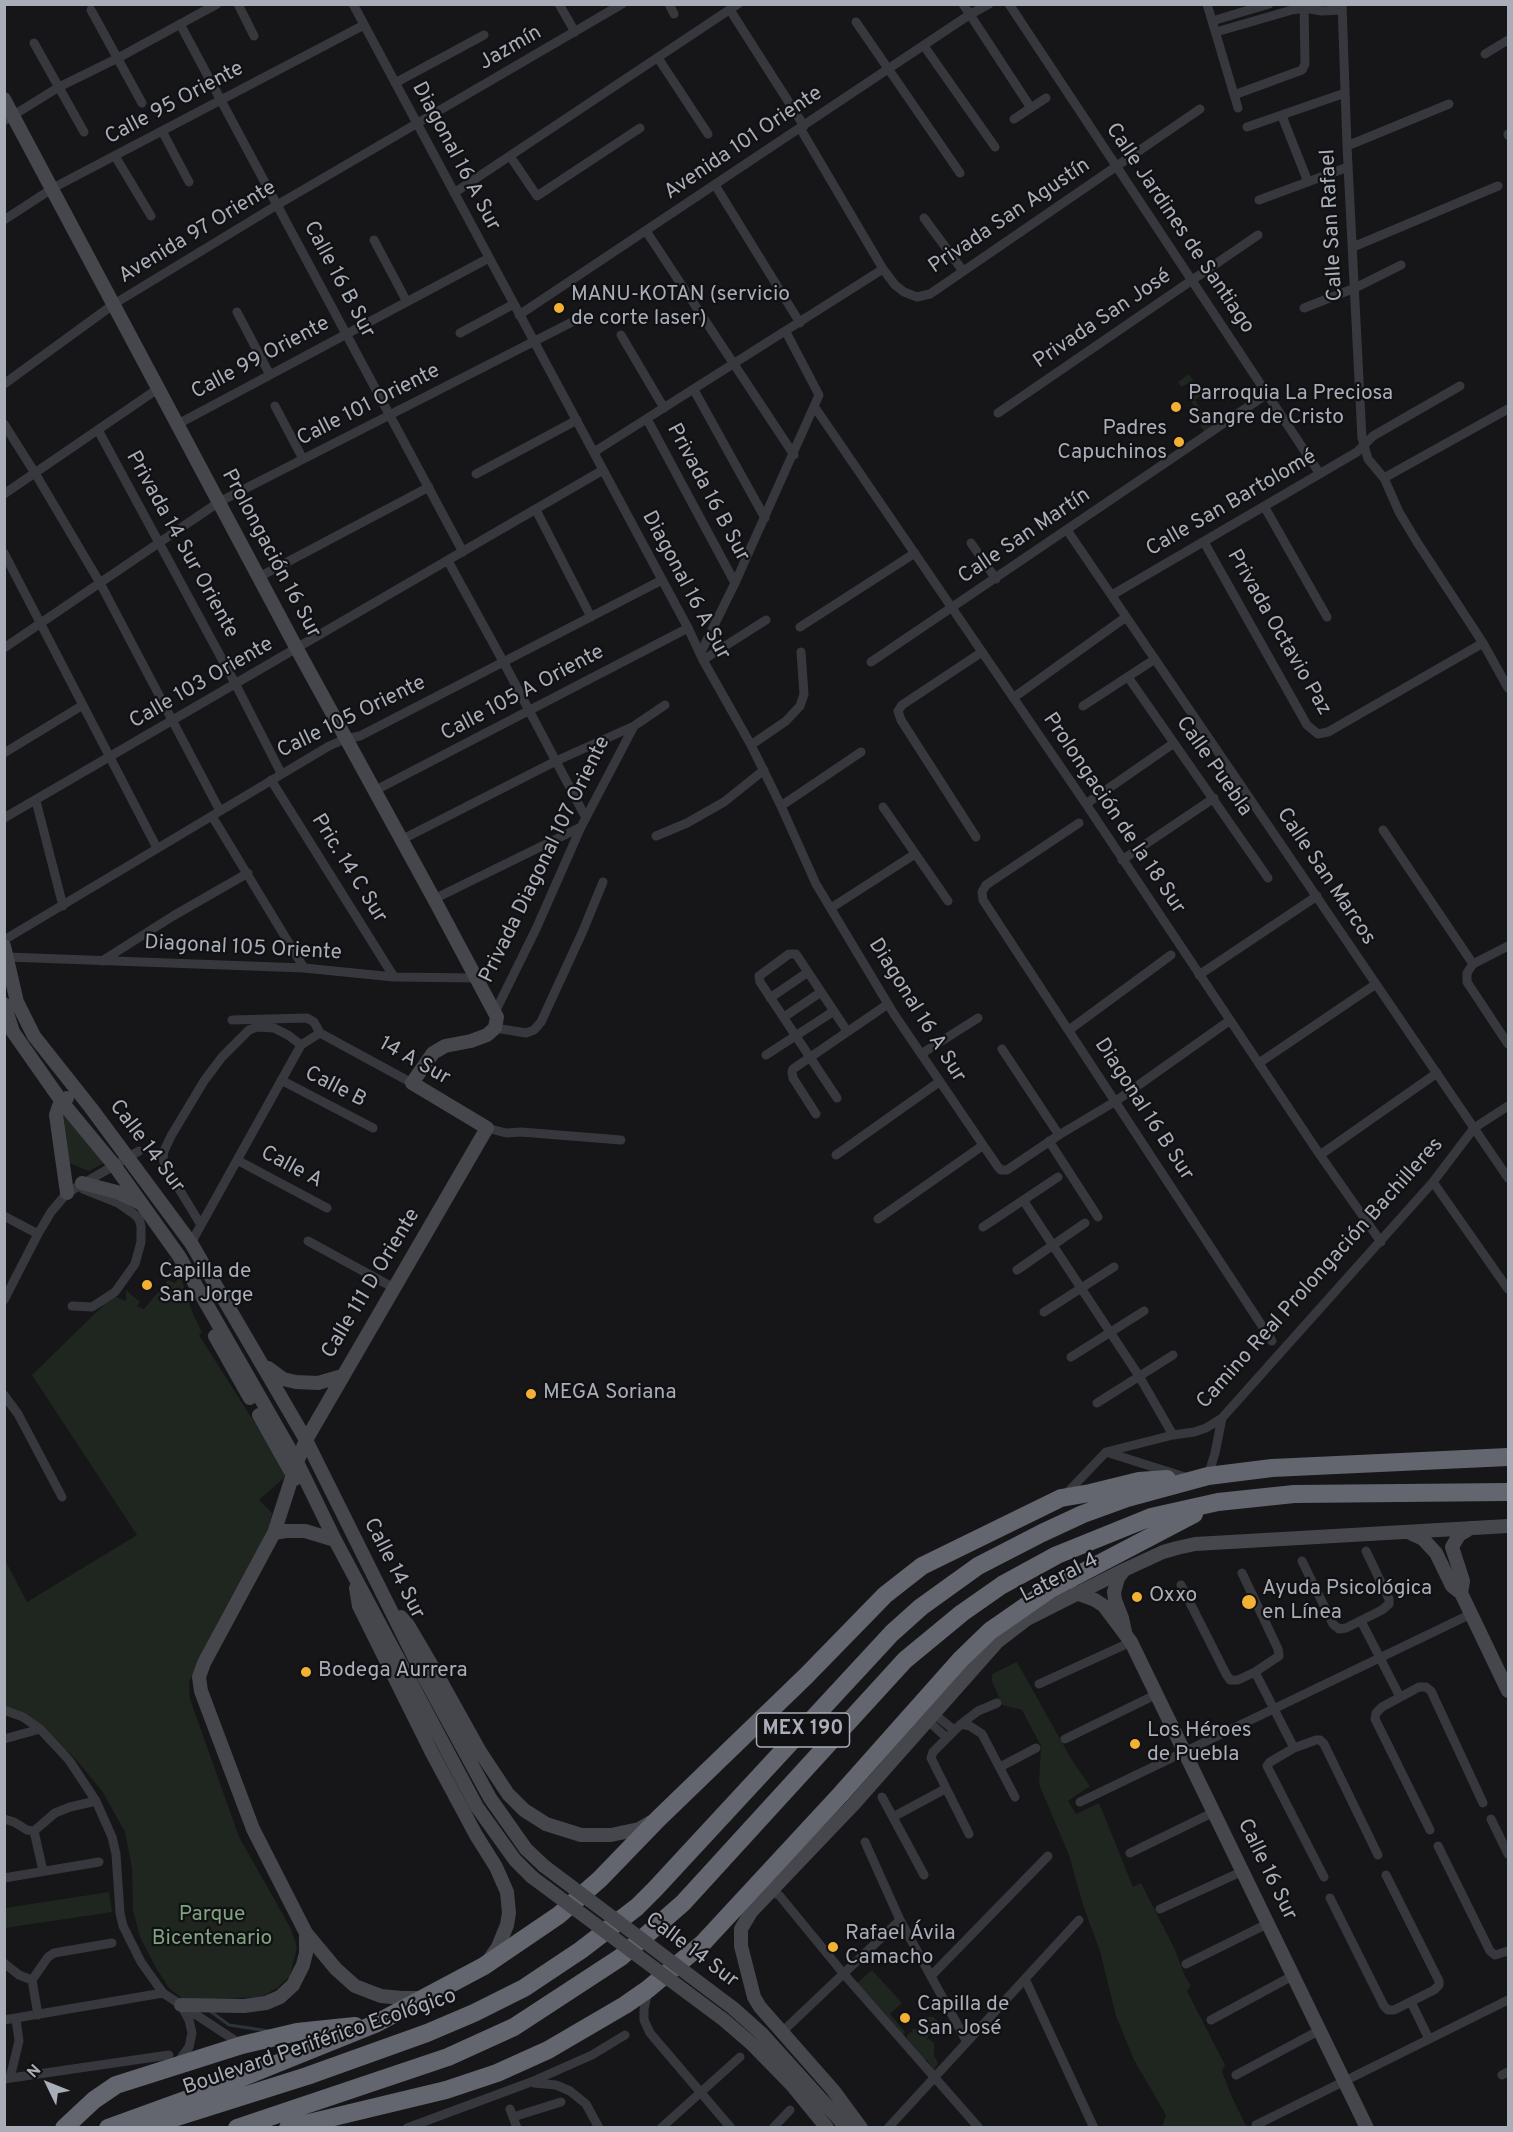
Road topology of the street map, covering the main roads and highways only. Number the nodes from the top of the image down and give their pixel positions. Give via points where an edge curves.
1 (1509, 1457) edge
2 (1200, 1477) junction
3 (1509, 1492) edge
4 (1218, 1502) junction
5 (375, 2024) junction
6 (64, 2127) edge
7 (108, 2127) edge
8 (142, 2127) edge
9 (237, 2127) edge
10 (288, 2127) edge

1 - 2 highway, Boulevard Periférico Ecológico / MEX 190 via 1272,1468
2 - 5 highway via 1139,1480 1061,1498 922,1566 885,1595 806,1677 560,1915 484,1966
2 - 8 highway, Boulevard Periférico Ecológico / MEX 190 via 1083,1514 978,1566 930,1600 892,1633 655,1890 582,1950 524,1988 427,2033 307,2076
3 - 4 highway, MEX 190 via 1294,1494
4 - 9 highway, MEX 190 via 1152,1517 1089,1541 1034,1567 962,1612 905,1660 683,1903 621,1957 566,1995 513,2027 448,2057
4 - 10 highway via 1049,1590 990,1632 961,1659 846,1801 762,1889 648,1989 548,2050 497,2073 446,2090
5 - 6 highway via 297,2032 171,2062 105,2091
5 - 7 highway

